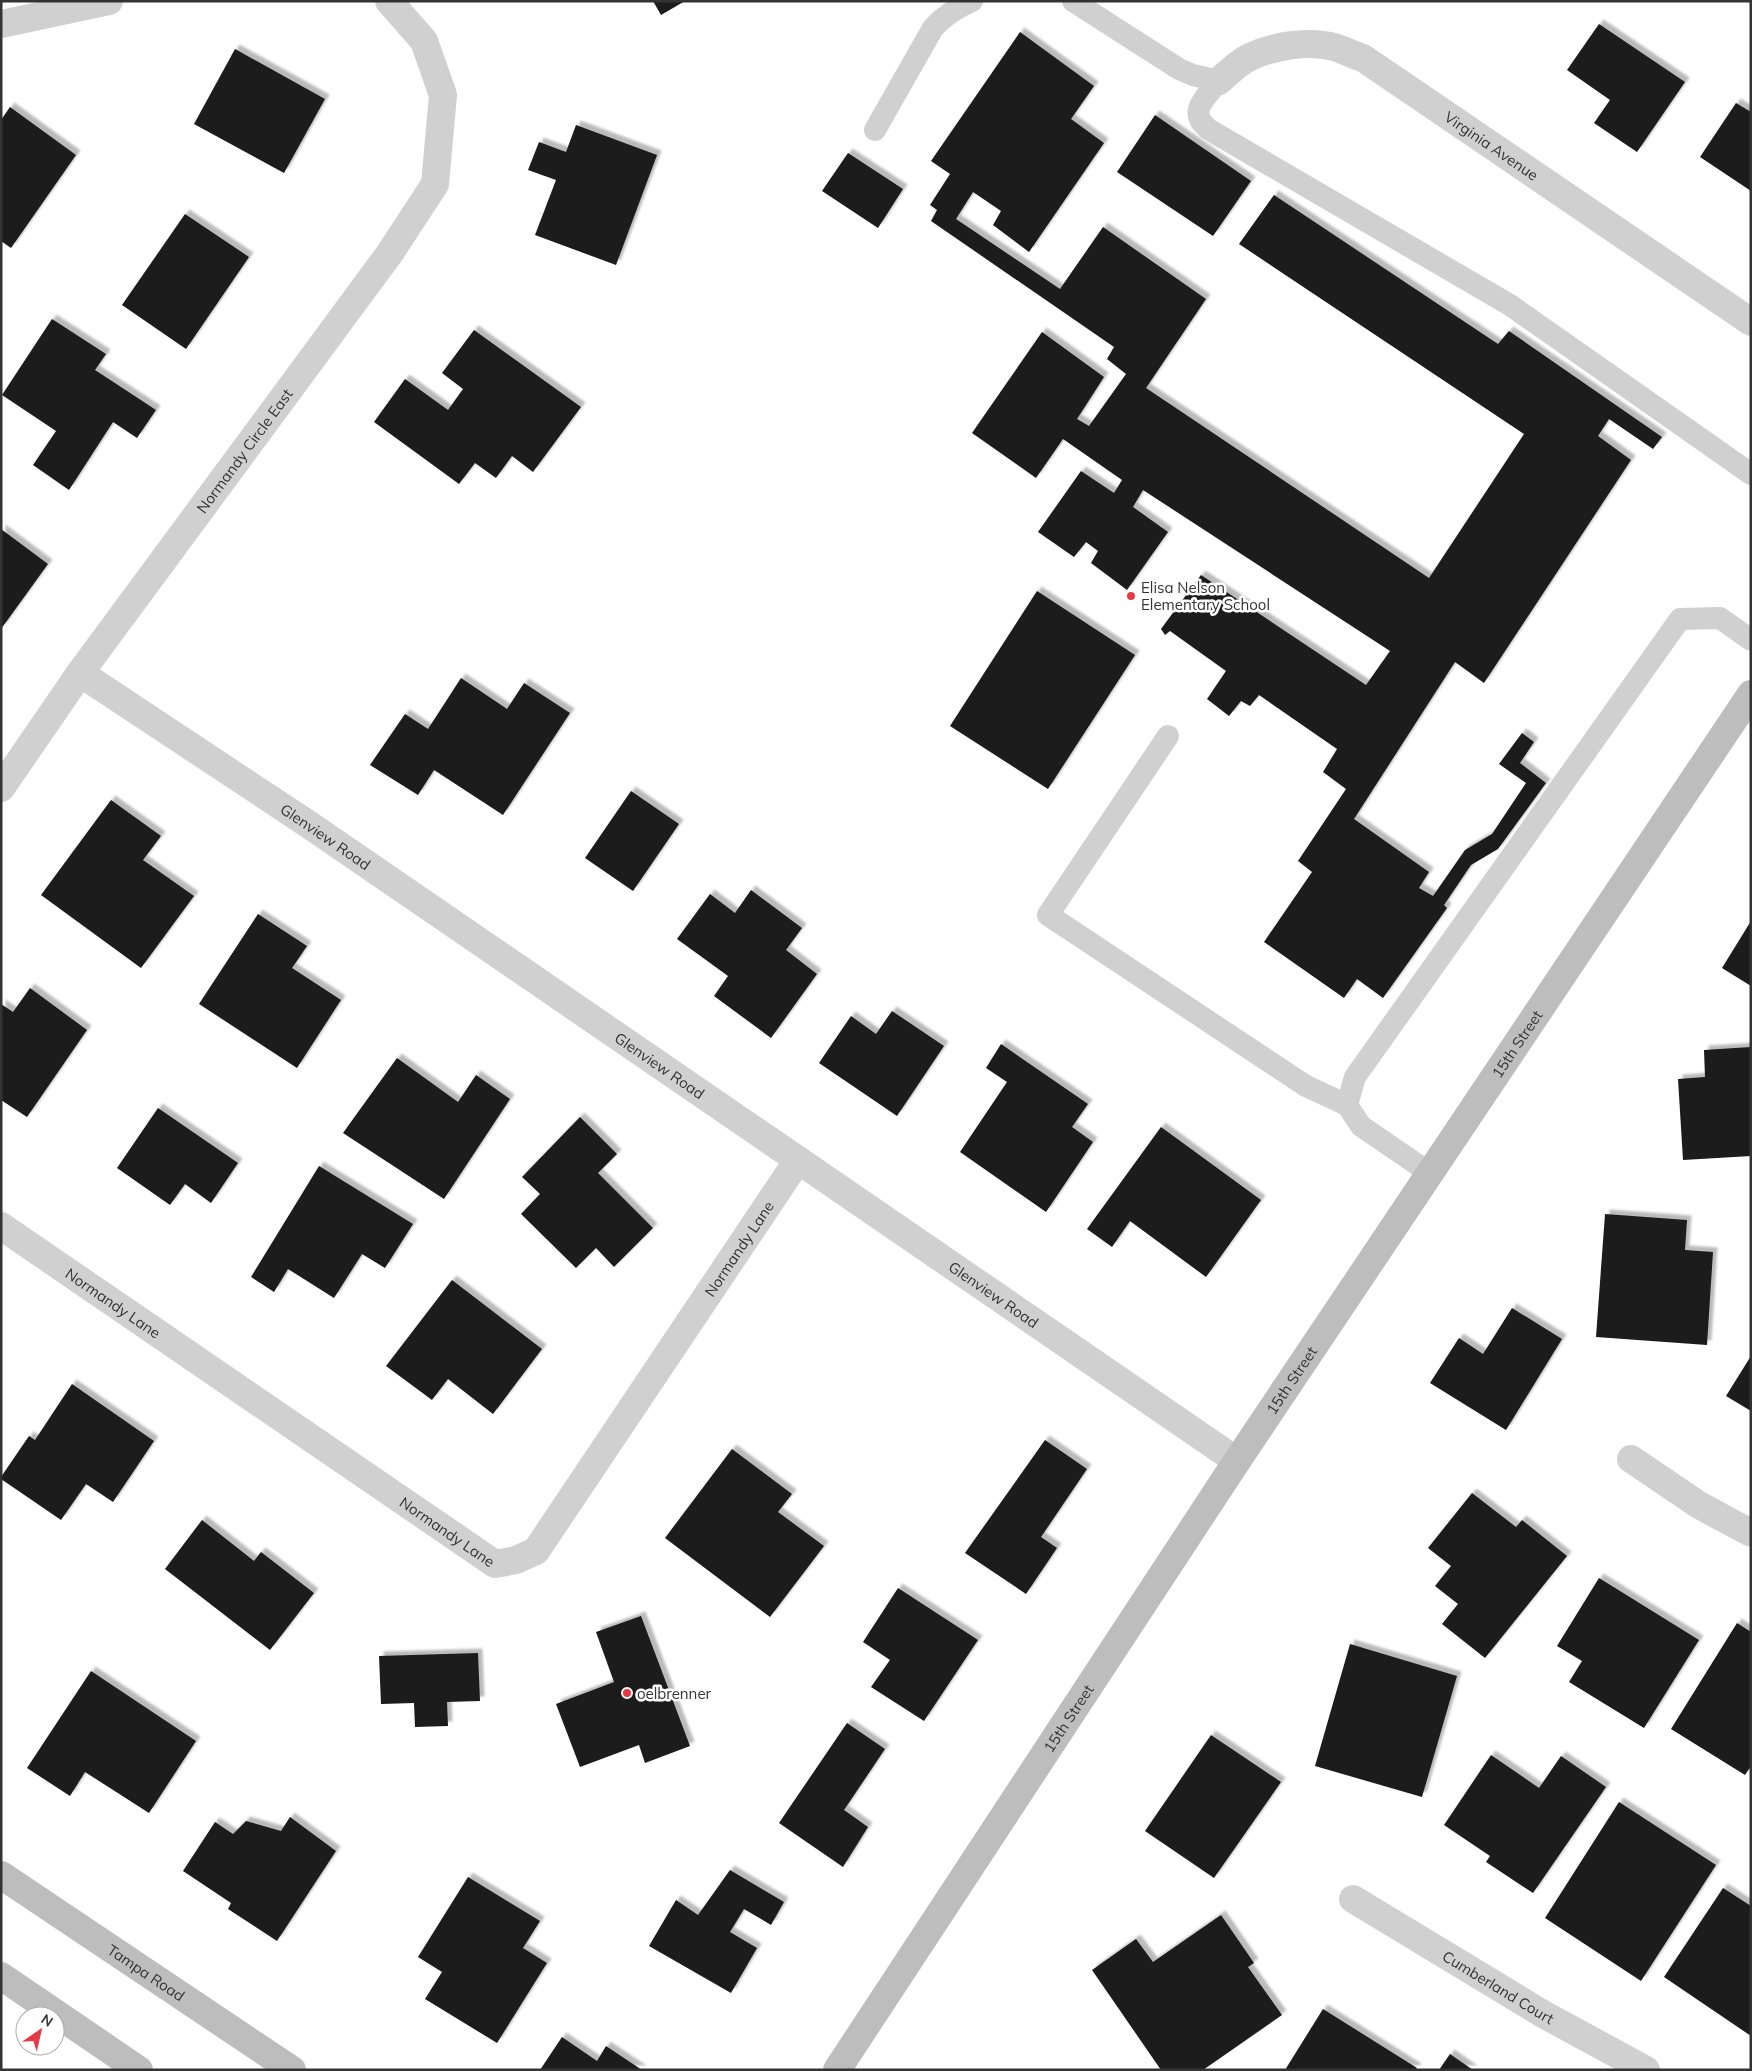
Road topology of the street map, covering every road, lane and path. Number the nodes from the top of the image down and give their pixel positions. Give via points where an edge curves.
1 (109, 1) edge
2 (389, 1) edge
3 (972, 1) edge
4 (1073, 1) edge
5 (1, 24) edge
6 (1219, 81) junction
7 (875, 130) dead end
8 (1751, 322) edge
9 (1751, 474) edge
10 (1751, 640) edge
11 (80, 673) junction
12 (1751, 694) edge
13 (1168, 736) dead end
14 (1, 788) edge
15 (1347, 1105) junction
16 (798, 1160) junction
17 (1431, 1174) junction
18 (1, 1226) edge
19 (1631, 1459) dead end
20 (1237, 1461) junction
21 (1751, 1534) edge
22 (1, 1875) edge
23 (1354, 1899) dead end
24 (1, 1976) edge
25 (139, 2070) edge
26 (292, 2070) edge
27 (837, 2070) edge
28 (1646, 2070) edge

1 - 5 street
2 - 11 street, Normandy Circle East via 424,41 443,95 434,184 390,253
3 - 7 lane via 949,13 933,28
4 - 6 lane via 1179,69
6 - 8 street, Virginia Avenue via 1248,57 1290,46 1332,47 1363,58
6 - 9 lane via 1198,112 1208,129 1510,305
10 - 15 lane via 1720,618 1680,619 1355,1077
11 - 14 street, Normandy Circle East
11 - 16 street, Glenview Road via 311,826
12 - 17 street, 15th Street
13 - 15 lane via 1048,914 1306,1086
15 - 17 lane via 1361,1126
16 - 18 street, Normandy Lane via 536,1551 516,1560 495,1564
16 - 20 street, Glenview Road
17 - 20 street, 15th Street
19 - 21 street via 1699,1505
20 - 27 street, 15th Street
22 - 26 street, Tampa Road
23 - 28 street, Cumberland Court via 1543,2014
24 - 25 street

